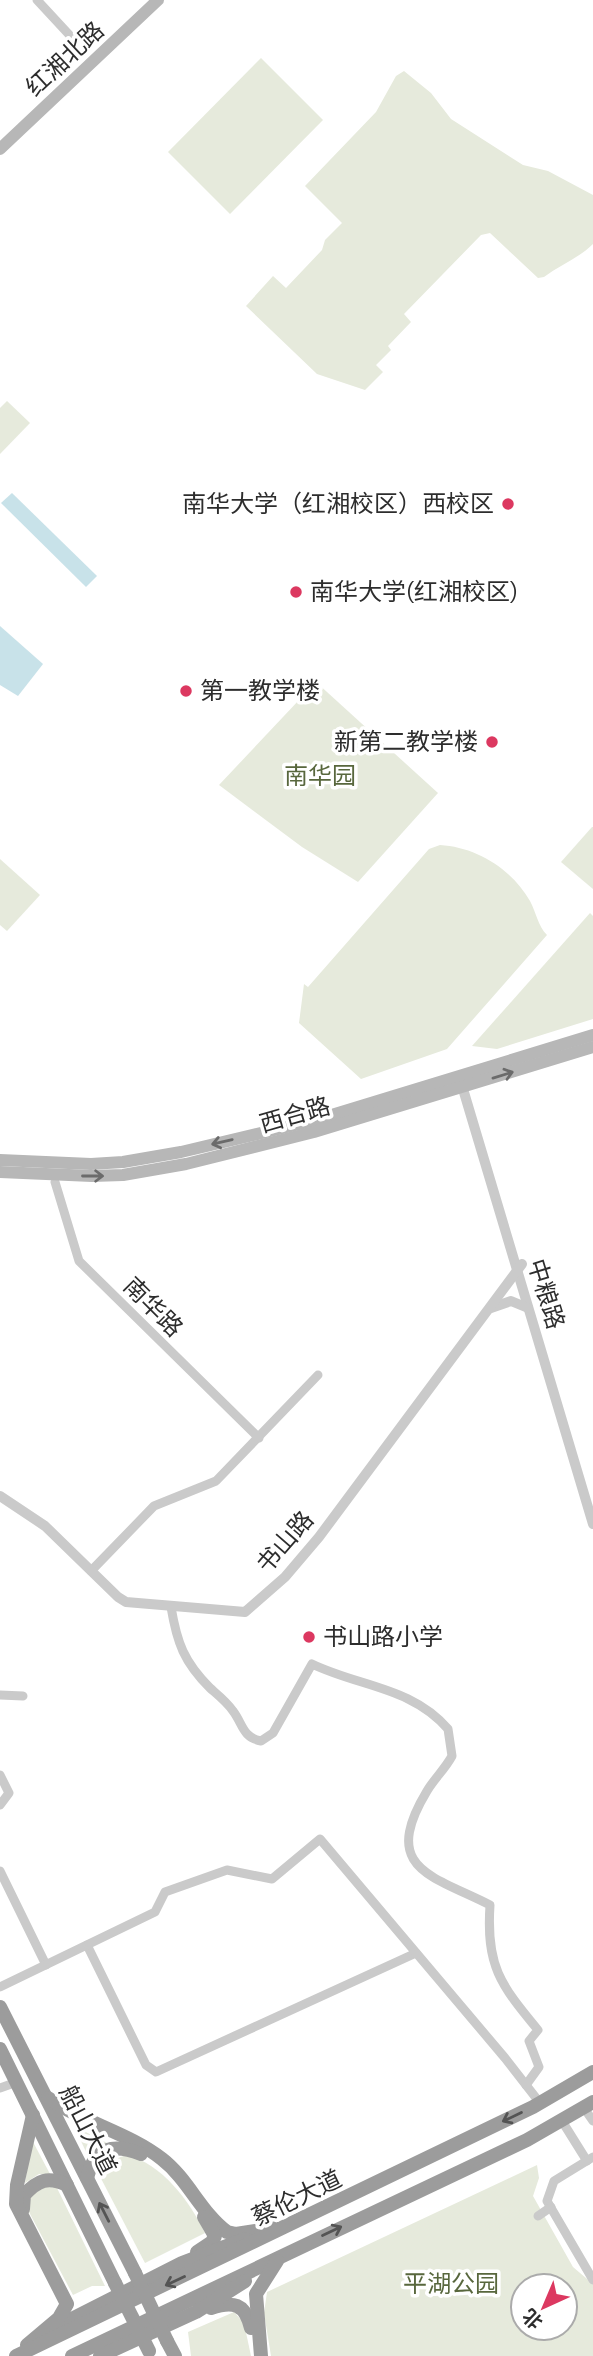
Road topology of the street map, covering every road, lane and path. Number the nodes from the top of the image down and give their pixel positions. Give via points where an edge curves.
1 (37, 0) edge
2 (148, 0) edge
3 (158, 0) edge
4 (75, 41) dead end
5 (0, 139) edge
6 (0, 149) edge
7 (593, 1035) edge
8 (593, 1047) edge
9 (464, 1081) junction
10 (0, 1160) edge
11 (0, 1172) edge
12 (55, 1182) dead end
13 (519, 1267) junction
14 (528, 1308) junction
15 (488, 1309) junction
16 (318, 1375) dead end
17 (259, 1438) junction
18 (0, 1496) edge
19 (593, 1505) edge
20 (593, 1524) edge
21 (91, 1571) junction
22 (171, 1607) junction
23 (0, 1695) edge
24 (23, 1696) dead end
25 (0, 1775) edge
26 (0, 1805) edge
27 (0, 1871) edge
28 (87, 1945) junction
29 (416, 1953) junction
30 (46, 1965) junction
31 (0, 1987) edge
32 (0, 2007) edge
33 (0, 2049) edge
34 (4, 2069) edge
35 (593, 2072) edge
36 (17, 2082) junction
37 (526, 2085) junction
38 (0, 2088) edge
39 (45, 2096) junction
40 (540, 2103) junction
41 (589, 2105) edge
42 (33, 2115) junction
43 (562, 2121) junction
44 (593, 2121) edge
45 (590, 2159) edge
46 (87, 2178) junction
47 (67, 2185) junction
48 (551, 2207) junction
49 (319, 2212) junction
50 (538, 2216) dead end
51 (274, 2228) junction
52 (302, 2246) junction
53 (277, 2261) junction
54 (182, 2263) junction
55 (593, 2280) edge
56 (115, 2289) junction
57 (589, 2291) dead end
58 (196, 2312) junction
59 (20, 2351) edge
60 (151, 2354) edge
61 (105, 2355) edge
62 (8, 2356) edge
63 (72, 2356) edge
64 (175, 2356) edge
65 (255, 2356) edge
66 (261, 2356) edge

1 - 4 street
2 - 5 main road, 红湘北路
3 - 6 main road, 红湘北路
7 - 9 main road, 西合路
9 -> 8 main road, 西合路
9 -> 10 main road, 西合路 via 149,1158 91,1164
11 -> 9 main road, 西合路 via 92,1176 150,1171 268,1144
9 - 13 street, 中粮路
12 - 17 street, 南华路 via 79,1261
13 - 14 street, 中粮路
13 - 15 street, 书山路
13 - 19 street, 中粮路
14 - 15 street via 511,1301
14 - 20 street, 中粮路
15 - 22 street, 书山路 via 285,1577 245,1612
16 - 17 street
17 - 21 street via 216,1480 154,1506
18 - 21 street, 书山路 via 45,1526
21 - 22 street, 书山路 via 126,1602
22 - 37 street via 177,1640 190,1665 232,1708 251,1739 261,1741 274,1734 312,1664 350,1681 416,1700 448,1729 452,1756 414,1816 410,1856 418,1868 490,1905 492,1959 509,1994 538,2029 529,2041 539,2067
23 - 24 street
25 - 26 street via 9,1793
27 - 30 street
28 - 29 street via 155,1912 165,1892 207,1877 227,1870 272,1879 320,1839
28 - 29 street via 146,2065 156,2072
28 - 30 street
29 - 37 street
30 - 31 street
32 - 39 highway, 船山大道
33 - 34 highway, 船山大道
34 - 36 highway, 船山大道
35 - 40 highway, 蔡伦大道
36 - 38 street
36 - 42 highway, 船山大道
37 - 40 street
39 - 46 highway, 船山大道
39 - 51 highway via 164,2160 227,2232
40 -> 49 highway, 蔡伦大道
41 - 43 highway, 蔡伦大道
41 - 44 street
42 - 47 highway, 船山大道
42 - 59 highway via 16,2204 67,2304 59,2318
43 - 45 street
52 -> 43 highway, 蔡伦大道
45 - 48 street via 554,2182 547,2201
46 - 54 highway via 97,2155 114,2149 140,2153 173,2178 215,2236
64 -> 46 highway, 船山大道, bridge
47 - 56 highway, 船山大道
47 - 56 highway via 53,2178 41,2180 24,2194 23,2209 72,2301 77,2304
48 - 50 street
48 - 55 street
49 - 51 highway
49 -> 59 highway, 蔡伦大道
51 - 54 highway
52 - 53 highway, 蔡伦大道
52 - 63 highway, 蔡伦大道
53 - 58 highway, 蔡伦大道
53 - 66 highway via 256,2294
54 - 56 highway
55 - 57 street
56 - 59 highway
56 - 60 highway, 船山大道, bridge
58 - 61 highway, 蔡伦大道
58 - 65 highway via 233,2302 240,2305 251,2325
59 - 62 highway

